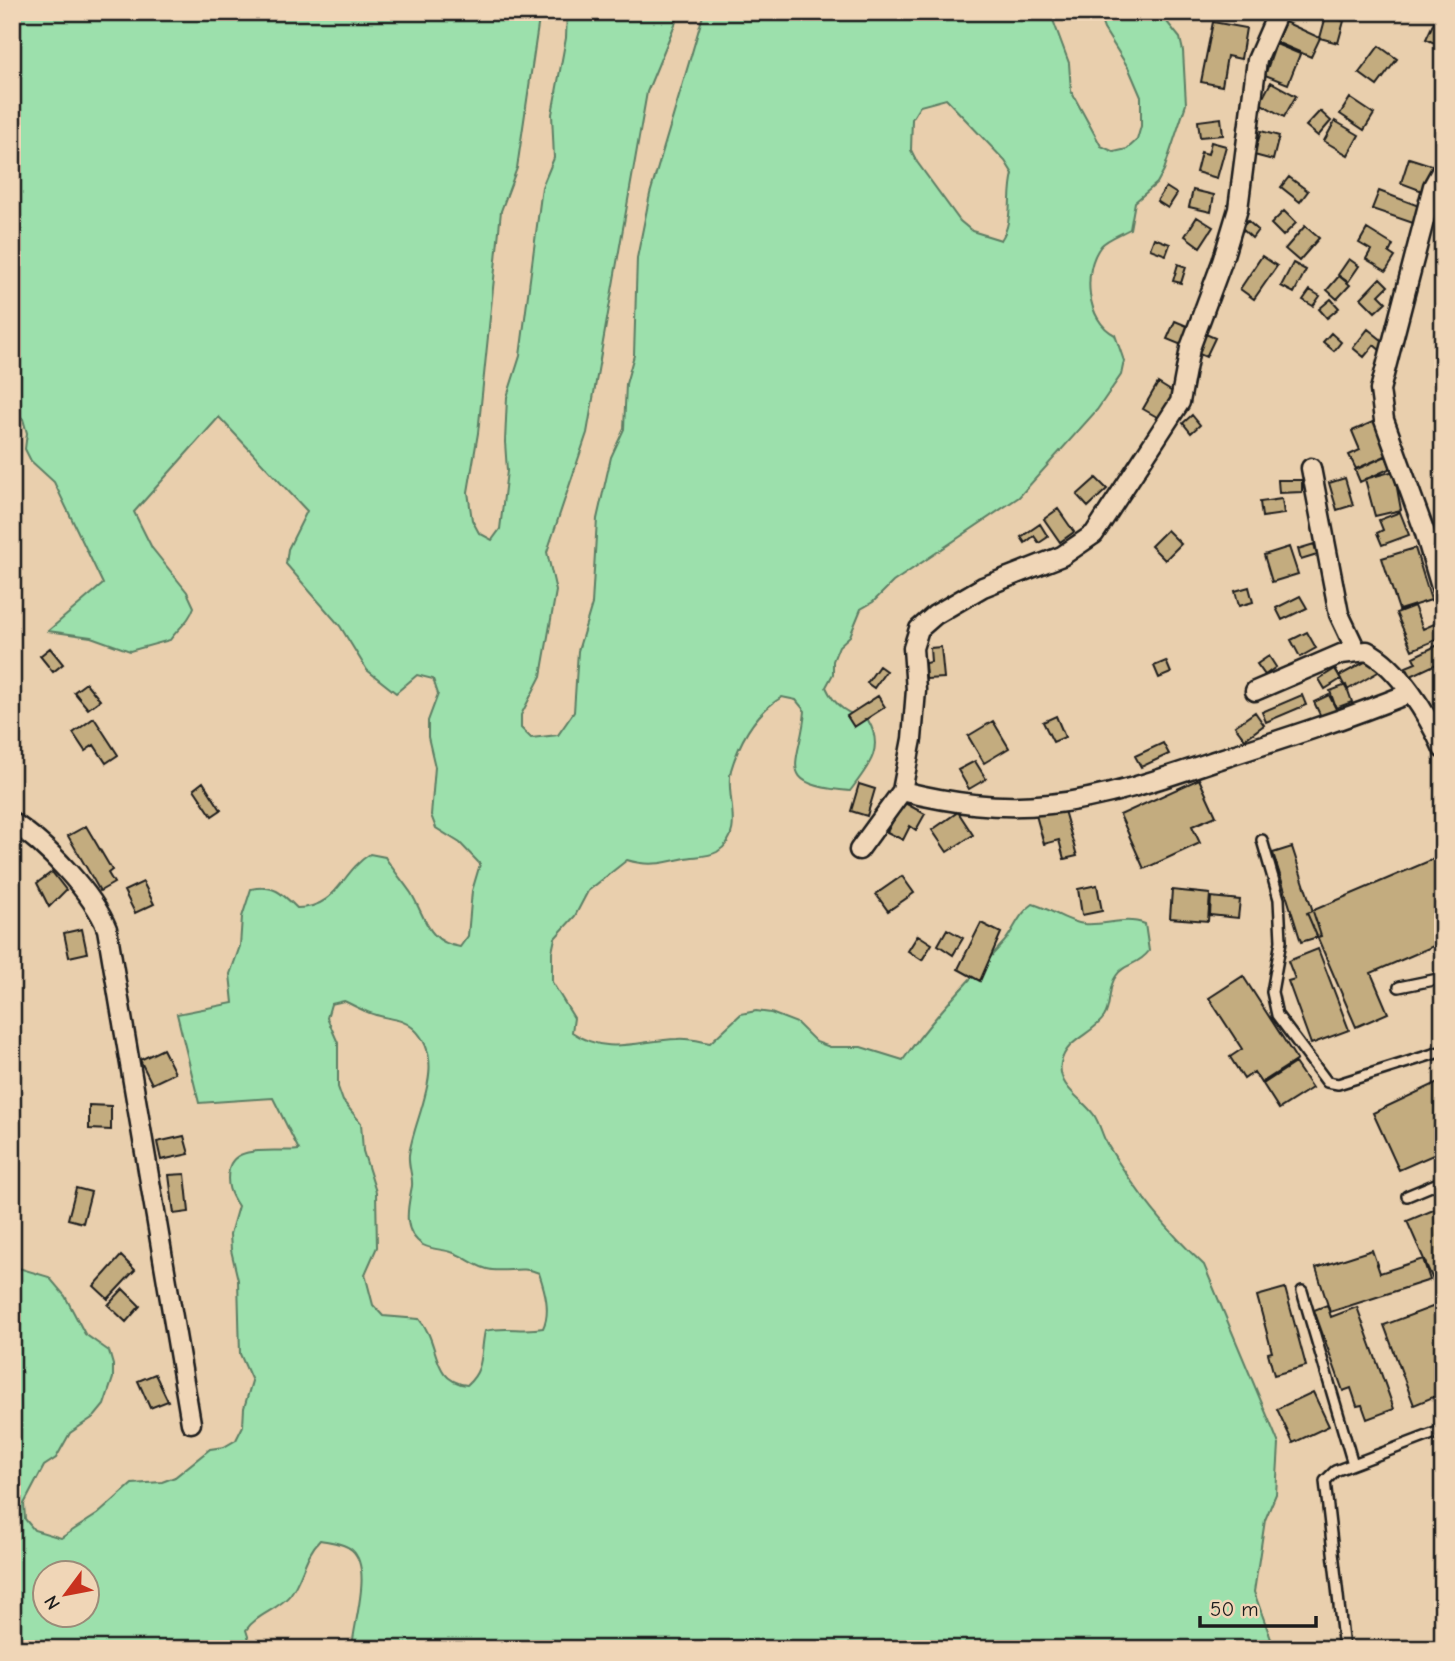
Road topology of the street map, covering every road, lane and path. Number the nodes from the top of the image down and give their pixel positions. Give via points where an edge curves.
1 (1278, 12) edge
2 (1443, 168) edge
3 (1311, 468) dead end
4 (1443, 594) edge
5 (1356, 650) junction
6 (1255, 691) dead end
7 (1410, 693) junction
8 (1438, 722) edge
9 (1443, 749) edge
10 (902, 791) junction
11 (12, 822) edge
12 (1262, 840) dead end
13 (859, 849) dead end
14 (1443, 978) edge
15 (1399, 987) dead end
16 (1443, 1051) edge
17 (1443, 1181) edge
18 (1407, 1196) dead end
19 (1302, 1290) dead end
20 (191, 1423) dead end
21 (1443, 1430) edge
22 (1353, 1464) junction
23 (1344, 1649) edge

1 - 10 street via 1258,60 1238,209 1190,348 1180,402 1094,534 1062,556 983,587 919,629 913,648 912,739
2 - 4 street via 1429,199 1380,390 1384,420
3 - 5 street via 1339,614
5 - 6 street
5 - 7 street via 1375,656
7 - 8 street
7 - 10 street via 1148,783 1071,800 990,806
8 - 9 street
10 - 13 street
11 - 20 street via 85,890 107,929
12 - 16 lane via 1279,899 1280,941 1272,992 1277,1015 1327,1082 1338,1084
14 - 15 lane
17 - 18 lane
19 - 22 lane
21 - 22 lane
22 - 23 lane via 1335,1471 1325,1482

